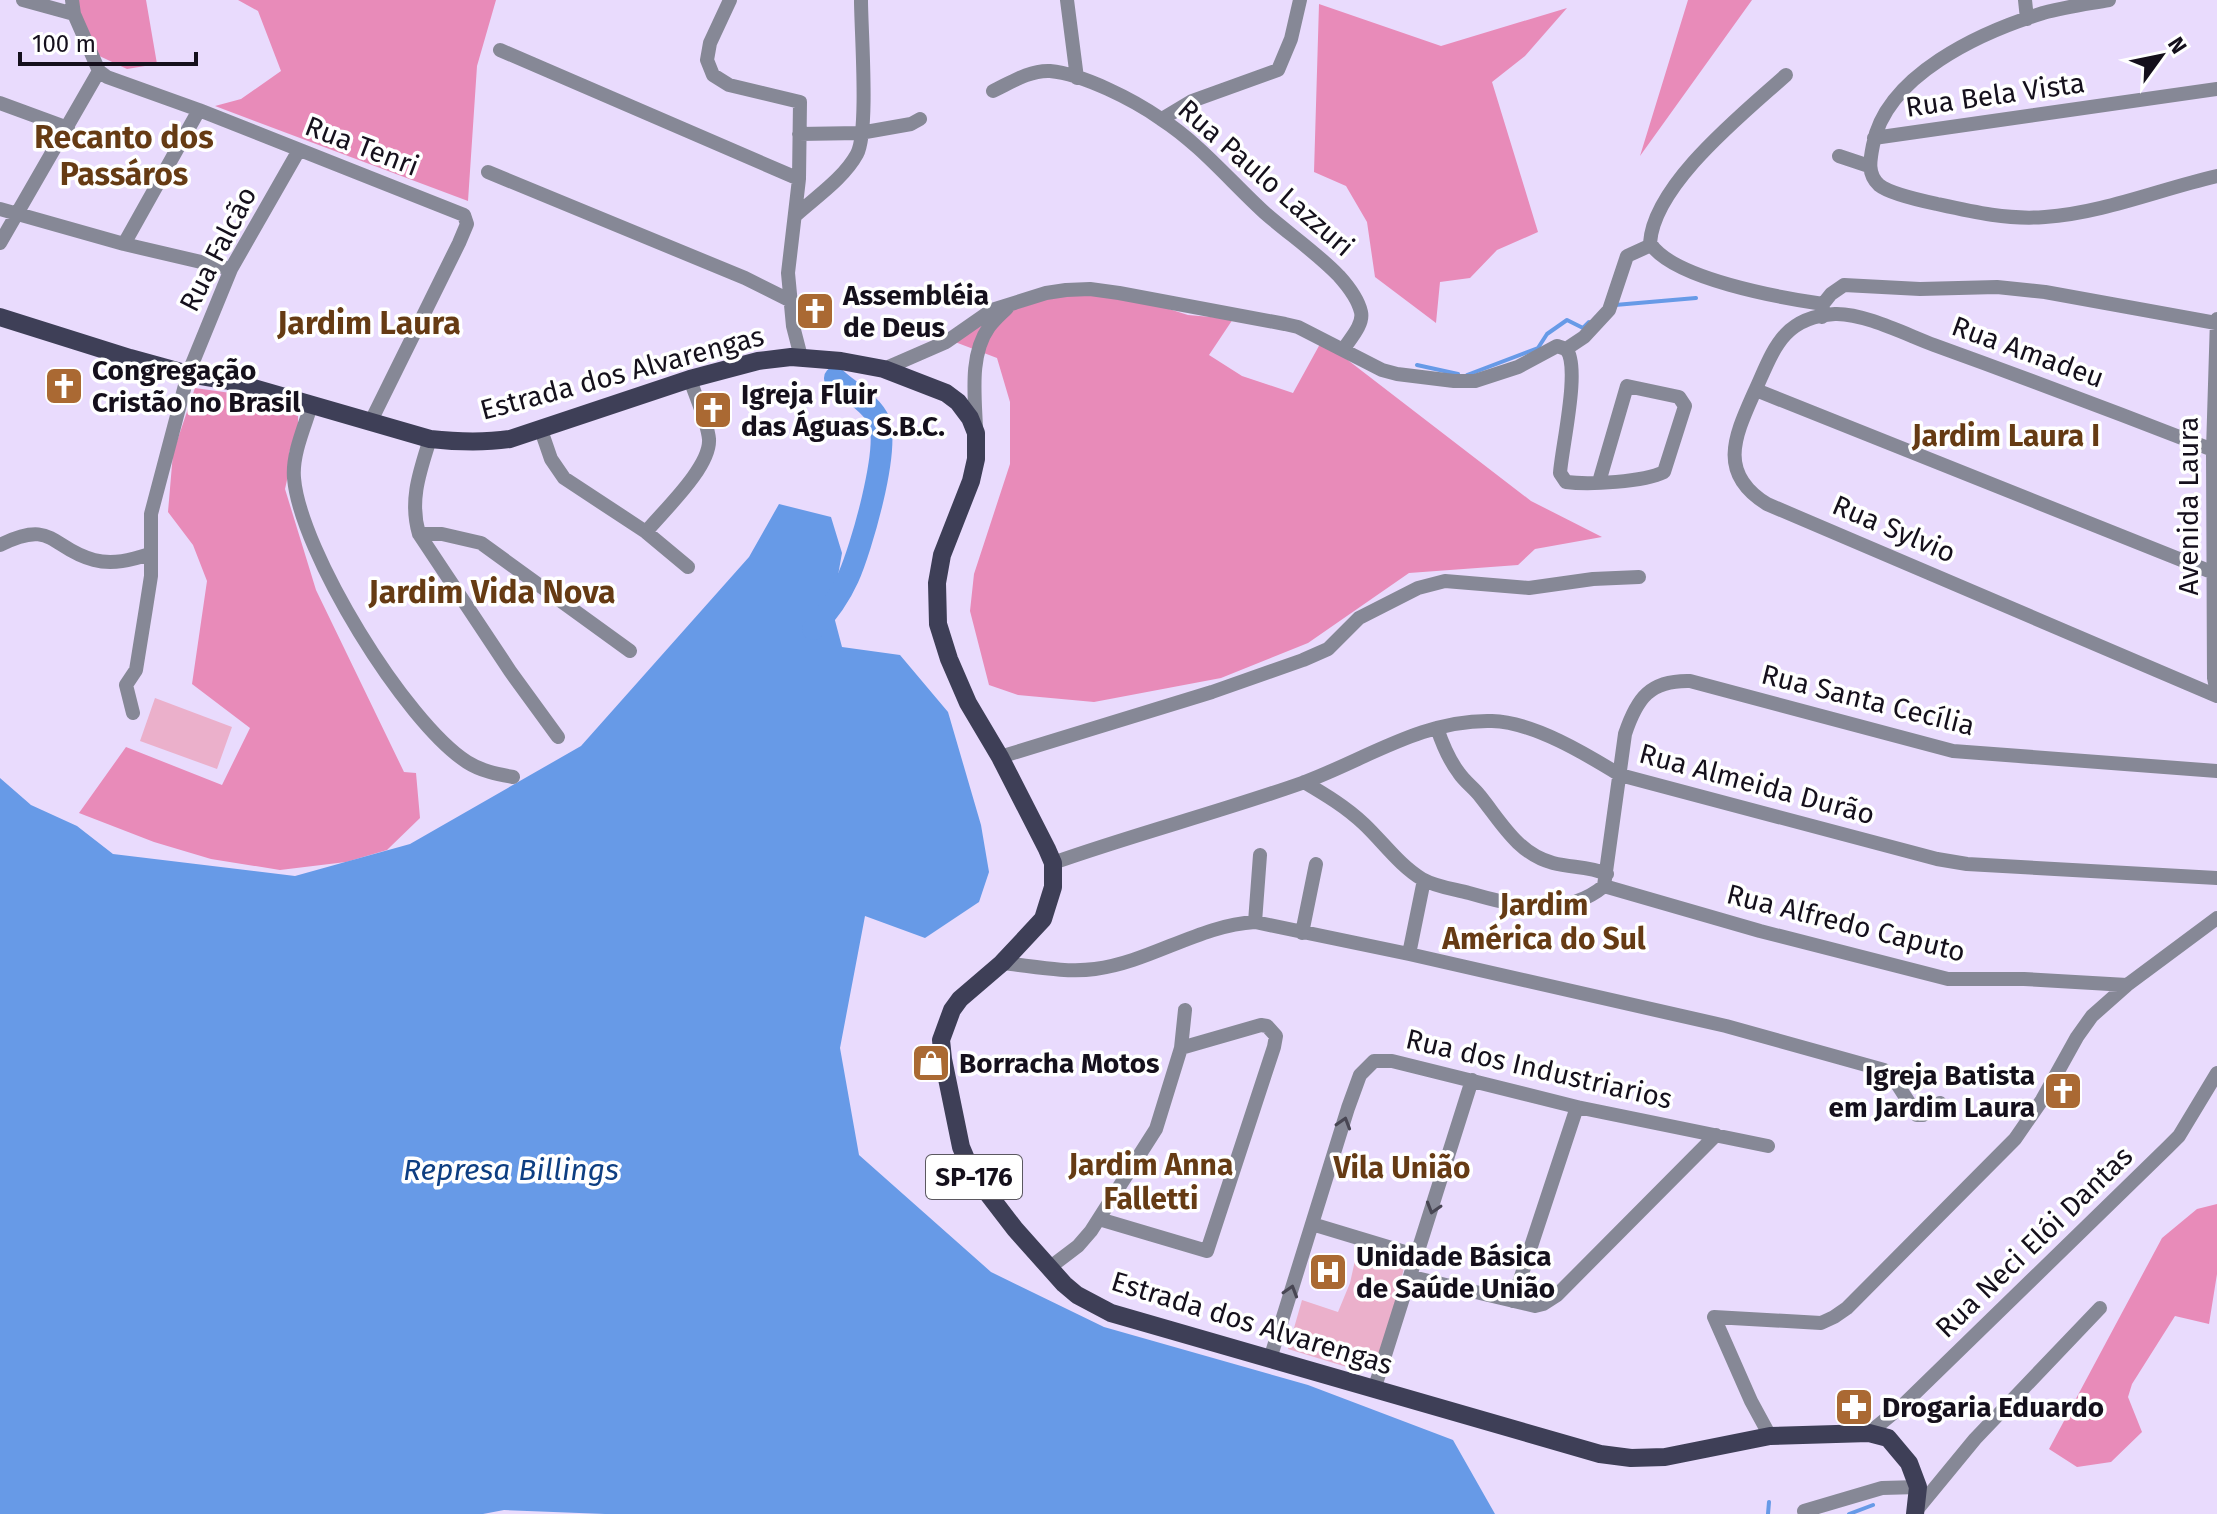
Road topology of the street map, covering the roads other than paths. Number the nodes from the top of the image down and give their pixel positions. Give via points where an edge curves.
1 (23, 0) edge
2 (730, 0) edge
3 (861, 0) edge
4 (1067, 0) edge
5 (1300, 0) edge
6 (2025, 0) edge
7 (2109, 0) edge
8 (73, 7) edge
9 (2027, 19) junction
10 (500, 50) dead end
11 (99, 71) junction
12 (1786, 75) dead end
13 (1077, 78) junction
14 (2217, 89) edge
15 (993, 91) dead end
16 (0, 103) edge
17 (199, 110) junction
18 (920, 119) dead end
19 (1162, 119) junction
20 (68, 128) junction
21 (1876, 131) junction
22 (860, 133) junction
23 (799, 134) junction
24 (299, 150) junction
25 (1839, 156) dead end
26 (1869, 166) junction
27 (488, 172) dead end
28 (2217, 176) edge
29 (799, 179) junction
30 (0, 209) edge
31 (16, 214) junction
32 (796, 215) junction
33 (0, 243) edge
34 (124, 244) junction
35 (1650, 244) junction
36 (231, 269) junction
37 (789, 300) junction
38 (1010, 305) junction
39 (1823, 310) junction
40 (0, 317) edge
41 (2216, 321) edge
42 (1566, 349) junction
43 (1343, 350) junction
44 (801, 357) junction
45 (884, 369) junction
46 (188, 374) junction
47 (690, 379) junction
48 (1756, 390) junction
49 (311, 406) junction
50 (370, 423) junction
51 (541, 430) junction
52 (976, 433) junction
53 (430, 439) junction
54 (2213, 450) junction
55 (1599, 482) junction
56 (2216, 524) edge
57 (646, 532) junction
58 (419, 534) junction
59 (0, 545) edge
60 (150, 554) junction
61 (688, 567) dead end
62 (2214, 573) junction
63 (1639, 577) dead end
64 (630, 651) dead end
65 (2217, 694) edge
66 (133, 713) dead end
67 (1437, 728) junction
68 (558, 737) dead end
69 (1000, 757) junction
70 (2217, 771) edge
71 (1620, 775) junction
72 (513, 777) dead end
73 (1304, 782) junction
74 (1260, 855) dead end
75 (1053, 863) junction
76 (1316, 864) dead end
77 (2217, 878) edge
78 (1424, 880) junction
79 (1606, 880) junction
80 (2217, 918) edge
81 (1255, 922) junction
82 (1302, 933) junction
83 (1409, 954) junction
84 (1002, 963) junction
85 (2127, 985) junction
86 (1185, 1010) dead end
87 (1181, 1048) junction
88 (2217, 1073) edge
89 (1472, 1080) junction
90 (1940, 1103) dead end
91 (1577, 1107) junction
92 (1716, 1135) junction
93 (1768, 1146) dead end
94 (1099, 1219) junction
95 (1312, 1224) junction
96 (1418, 1256) junction
97 (1049, 1268) junction
98 (1412, 1277) junction
99 (1513, 1301) junction
100 (2100, 1308) dead end
101 (1270, 1359) junction
102 (1374, 1390) junction
103 (1869, 1433) junction
104 (1770, 1436) junction
105 (1918, 1487) junction
106 (1804, 1511) dead end
107 (1913, 1513) edge

1 - 8 street
2 - 23 street via 714,30 708,68 729,85 800,102
3 - 22 street
4 - 13 street
5 - 19 street via 1278,70 1192,101
6 - 9 street
7 - 9 street
8 - 11 street
9 - 21 street via 1955,50 1899,93
10 - 29 street
11 - 17 street, Rua Tenri
11 - 20 street
12 - 35 street via 1695,161 1657,214
13 - 15 street, Rua Paulo Lazzuri via 1034,73
13 - 19 street, Rua Paulo Lazzuri
14 - 21 street, Rua Bela Vista
16 - 20 street
17 - 24 street, Rua Tenri
17 - 34 street
18 - 22 street
19 - 43 street, Rua Paulo Lazzuri via 1349,288 1361,319
20 - 31 street
21 - 26 street
22 - 23 street
22 - 32 street via 855,156
23 - 29 street
24 - 36 street, Rua Falcão
24 - 50 street, Rua Tenri via 466,219
25 - 26 street
26 - 28 street via 1885,188 1968,211 2023,218 2098,208
27 - 37 street
29 - 32 street
30 - 31 street
31 - 33 street
31 - 34 street
32 - 37 street via 789,250
34 - 36 street
35 - 39 street, Rua Amadeu via 1665,258 1701,275
35 - 42 street via 1627,256 1611,304 1584,337
36 - 46 street, Rua Falcão
37 - 44 street
38 - 43 street via 1046,293 1090,289 1269,320
38 - 45 street via 992,310 946,342
38 - 52 street via 988,327 980,345
39 - 41 street, Rua Sylvio via 1831,294 1844,285 1997,287
39 - 48 street, Rua Sylvio via 1786,333
39 - 54 street, Rua Amadeu via 1875,323
40 - 46 main road, Estrada dos Alvarengas
41 - 54 street, Avenida Laura
42 - 43 street via 1557,346 1518,367 1467,381 1397,374
42 - 55 street via 1573,380 1560,473 1570,483
44 - 45 main road, Estrada dos Alvarengas
44 - 47 main road, Estrada dos Alvarengas via 758,361
45 - 52 main road, Estrada dos Alvarengas via 946,393 958,402
46 - 49 main road, Estrada dos Alvarengas
46 - 60 street, Rua Falcão via 151,514
47 - 51 main road, Estrada dos Alvarengas
47 - 57 street via 708,451
48 - 62 street
48 - 65 street, Rua Sylvio via 1733,453 1737,470 1756,497
49 - 50 main road, Estrada dos Alvarengas
49 - 72 street via 294,465 296,491 348,614 438,739 469,764
50 - 53 main road, Estrada dos Alvarengas
51 - 53 main road, Estrada dos Alvarengas via 481,443
51 - 57 street via 564,478
52 - 69 main road via 971,481 942,555 937,613 968,703
53 - 58 street via 414,498
54 - 56 street, Avenida Laura
55 - 55 street via 1664,472 1685,406 1679,397 1627,386
56 - 62 street, Avenida Laura
57 - 61 street
58 - 64 street via 481,543
58 - 68 street
59 - 60 street via 42,535 91,560 116,562
60 - 66 street, Rua Falcão via 136,670 126,685
62 - 65 street, Avenida Laura
63 - 69 street via 1529,588 1445,581 1418,588 1359,618 1328,649 1303,660
67 - 71 street, Rua Almeida Durão via 1464,721 1512,724 1576,747
67 - 73 street, Rua Almeida Durão
67 - 79 street, Rua Alfredo Caputo via 1459,773 1520,845 1551,863 1591,867
69 - 75 main road
70 - 71 street, Rua Santa Cecília via 1953,751 1678,681 1657,686 1637,706 1625,734
71 - 77 street, Rua Almeida Durão via 1937,859
71 - 79 street, Rua Santa Cecília
73 - 75 street, Rua Almeida Durão
73 - 78 street via 1344,806
74 - 81 street
75 - 84 main road, Estrada dos Alvarengas / SP-176 via 1053,887 1043,919
76 - 82 street
78 - 79 street via 1511,905 1541,908 1592,895
78 - 83 street
79 - 85 street, Rua Alfredo Caputo via 1760,931 1948,979
80 - 85 street
81 - 82 street
81 - 84 street via 1237,923 1094,969
82 - 83 street
83 - 90 street via 1726,1026 1884,1070 1917,1115
84 - 97 main road, Estrada dos Alvarengas / SP-176 via 952,1010 941,1040 943,1059 961,1147 972,1173
85 - 104 street via 2092,1016 2015,1139 1847,1308 1821,1323 1714,1317
86 - 87 street
87 - 94 street via 1156,1129
87 - 94 street via 1261,1025 1276,1036 1207,1251
88 - 103 street, Rua Neci Elói Dantas via 2179,1136
89 - 91 street, Rua dos Industriarios
95 -> 89 street, Rua dos Industriarios via 1366,1067 1374,1061 1392,1061
89 -> 96 street
91 - 92 street, Rua dos Industriarios
91 - 99 street
92 - 93 street, Rua dos Industriarios
92 - 99 street via 1557,1295 1535,1306
94 - 97 street via 1078,1246
95 - 96 street
101 -> 95 street, Rua dos Industriarios
96 - 98 street
97 - 101 main road, Estrada dos Alvarengas / SP-176 via 1077,1295 1111,1313
98 - 99 street
98 - 102 street
100 - 107 street via 1975,1439
101 - 102 main road, Estrada dos Alvarengas / SP-176
102 - 104 main road, Estrada dos Alvarengas / SP-176 via 1615,1456 1665,1457
103 - 104 main road, Estrada dos Alvarengas / SP-176
103 - 105 main road via 1888,1438 1900,1449
105 - 106 street via 1882,1488
105 - 107 main road

